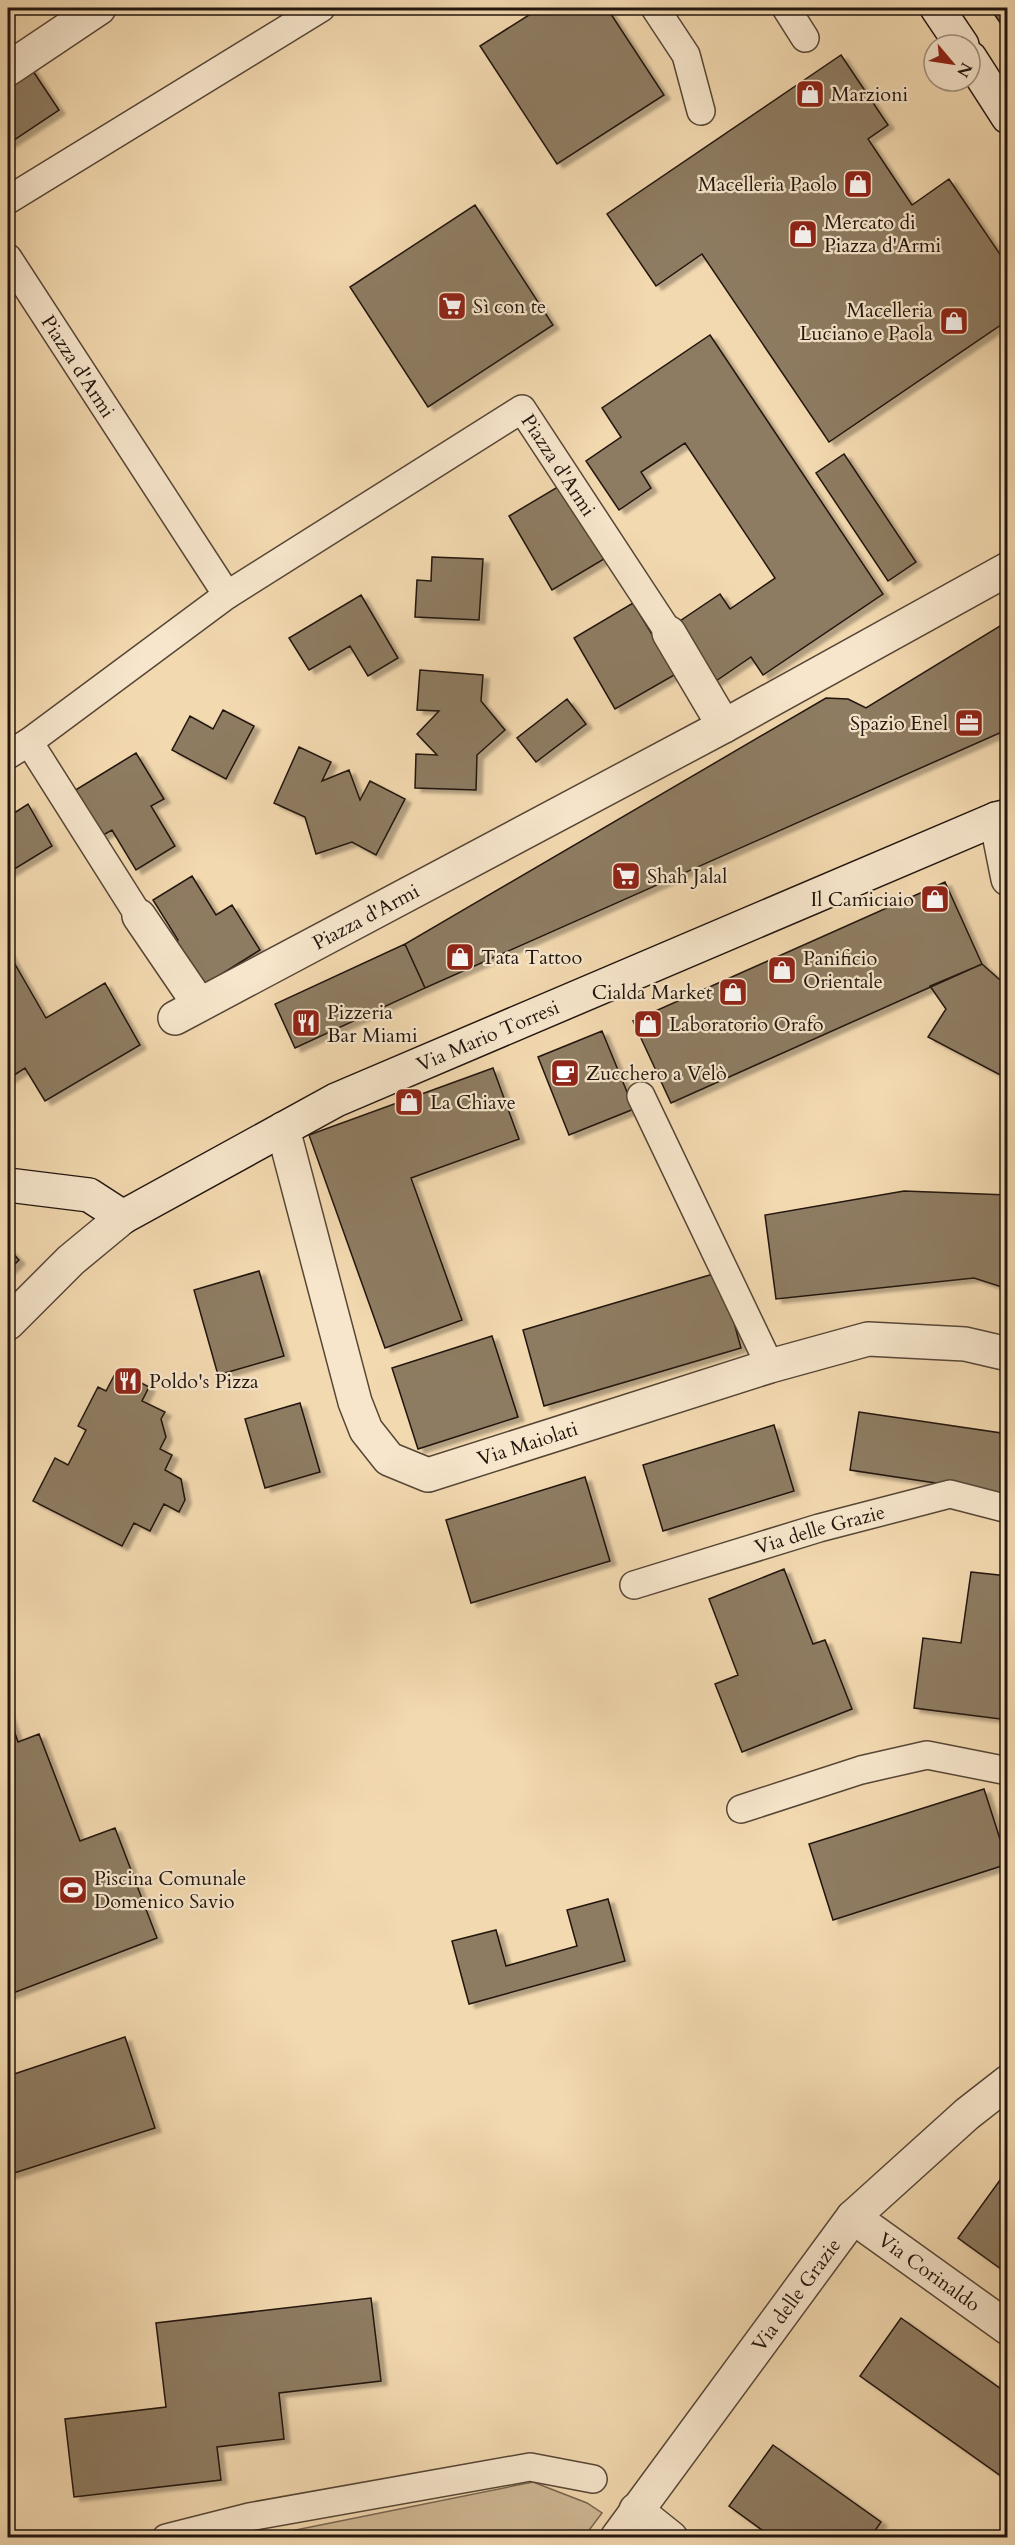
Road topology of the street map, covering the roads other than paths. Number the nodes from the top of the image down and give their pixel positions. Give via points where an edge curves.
1 (99, 8) edge
2 (321, 8) edge
3 (655, 8) edge
4 (786, 8) edge
5 (937, 8) edge
6 (954, 33) edge
7 (805, 38) dead end
8 (8, 69) edge
9 (982, 77) edge
10 (701, 111) dead end
11 (1008, 117) edge
12 (8, 200) edge
13 (8, 258) edge
14 (1008, 568) edge
15 (226, 595) junction
16 (669, 633) joint
17 (724, 726) junction
18 (18, 749) edge
19 (1002, 818) edge
20 (1008, 879) edge
21 (139, 915) joint
22 (641, 1096) dead end
23 (283, 1128) junction
24 (8, 1185) edge
25 (123, 1217) junction
26 (8, 1323) edge
27 (1008, 1354) edge
28 (770, 1366) junction
29 (1008, 1509) edge
30 (634, 1585) dead end
31 (1008, 1771) edge
32 (741, 1809) dead end
33 (1008, 2082) edge
34 (853, 2217) junction
35 (1008, 2328) edge
36 (593, 2478) dead end
37 (636, 2510) junction
38 (166, 2538) edge
39 (617, 2538) edge
40 (671, 2538) edge

1 - 8 street
2 - 12 lane
3 - 10 lane via 686,55
4 - 7 lane
5 - 6 street
9 - 11 street
13 - 15 lane, Piazza d'Armi
14 - 17 street, Piazza d'Armi
15 - 16 lane, Piazza d'Armi via 522,409
15 - 18 lane, Piazza d'Armi
16 - 17 street, Piazza d'Armi
17 - 21 street, Piazza d'Armi via 187,1011
18 - 21 lane, Piazza d'Armi
19 - 20 street
19 - 23 street, Via Mario Torresi via 595,988
22 - 28 lane
23 - 25 street, Via Mario Torresi
23 - 28 street, Via Maiolati via 355,1402 366,1430 389,1459 428,1475
24 - 25 street via 89,1195
25 - 26 street, Via Mario Torresi via 71,1260
27 - 28 street, Via Maiolati via 964,1344 868,1339
29 - 30 lane, Via delle Grazie via 950,1494 819,1528
31 - 32 lane via 927,1755 861,1770
33 - 34 street, Via delle Grazie
34 - 35 street, Via Corinaldo
34 - 37 street, Via delle Grazie
36 - 38 lane via 530,2467 249,2517
37 - 39 street, Via delle Grazie
37 - 40 street

